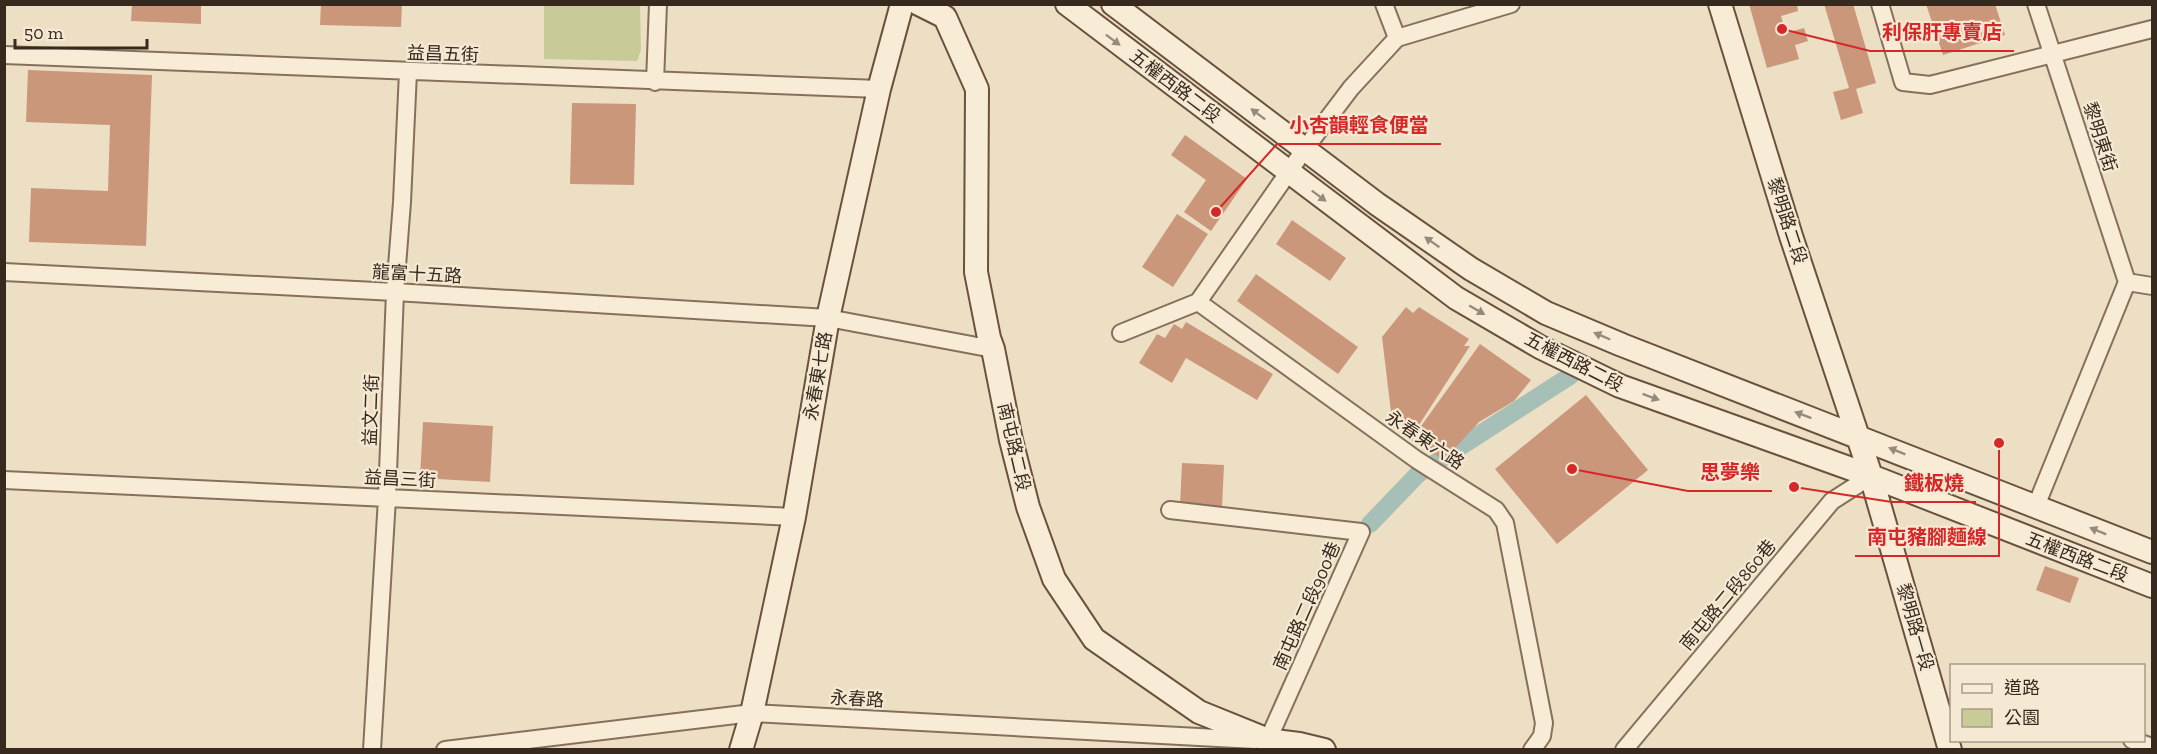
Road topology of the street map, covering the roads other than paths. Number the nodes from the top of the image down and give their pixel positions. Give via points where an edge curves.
1 (658, 4) edge
2 (902, 4) edge
3 (919, 4) edge
4 (1067, 4) edge
5 (1113, 4) edge
6 (1384, 4) edge
7 (1510, 4) edge
8 (1720, 4) edge
9 (1880, 4) edge
10 (2036, 4) edge
11 (2152, 29) edge
12 (1397, 38) junction
13 (2053, 54) junction
14 (4, 56) edge
15 (408, 72) junction
16 (655, 82) junction
17 (879, 89) junction
18 (1304, 150) junction
19 (1288, 172) junction
20 (4, 272) edge
21 (2127, 282) junction
22 (2152, 286) edge
23 (395, 292) junction
24 (1198, 302) junction
25 (828, 318) junction
26 (1121, 333) dead end
27 (993, 349) junction
28 (1858, 436) junction
29 (1871, 476) junction
30 (4, 480) edge
31 (387, 498) junction
32 (2036, 506) junction
33 (1170, 510) dead end
34 (794, 517) junction
35 (2152, 552) edge
36 (2152, 586) edge
37 (752, 713) junction
38 (1946, 717) edge
39 (2135, 742) edge
40 (1269, 745) edge
41 (2152, 747) edge
42 (372, 750) edge
43 (445, 750) edge
44 (741, 750) edge
45 (1324, 750) edge
46 (1532, 750) edge
47 (1624, 750) edge
48 (1950, 750) edge

1 - 16 street
2 - 17 main road, 永春東七路
3 - 27 main road, 南屯路二段 via 945,17 977,89 976,272
4 -> 19 main road, 五權西路二段
18 -> 5 main road, 五權西路二段
6 - 12 street
7 - 12 street
8 - 28 main road, 黎明路二段
9 - 13 street via 1903,82 1930,85
10 - 13 street, 黎明東街
11 - 13 street
12 - 18 street via 1351,88
13 - 21 street, 黎明東街
14 - 15 street, 益昌五街
15 - 16 street, 益昌五街
15 - 23 street, 益文二街
16 - 17 street, 益昌五街
17 - 25 main road, 永春東七路
18 - 19 street
28 -> 18 main road, 五權西路二段 via 1546,313 1471,269
19 - 24 street
19 -> 29 main road, 五權西路二段 via 1456,298 1540,347 1620,386
20 - 23 street, 龍富十五路
21 - 22 street
21 - 32 street
23 - 25 street, 龍富十五路
23 - 31 street, 益文二街
24 - 26 street
24 - 46 street, 永春東六路 via 1417,460 1496,510 1505,523 1544,723 1542,736
25 - 27 street, 龍富十五路
25 - 34 main road, 永春東七路
27 - 40 main road, 南屯路二段 via 1028,507 1054,579 1088,632 1199,712
28 - 29 main road, 黎明路一段
32 -> 28 main road, 五權西路二段
29 - 36 main road, 五權西路二段
29 - 38 main road, 黎明路一段
29 - 47 street, 南屯路二段860巷 via 1832,501
30 - 31 street, 益昌三街
31 - 34 street, 益昌三街
31 - 42 street, 益文二街
35 -> 32 main road, 五權西路二段
33 - 40 street, 南屯路二段900巷 via 1361,532
34 - 37 main road, 永春東七路
37 - 40 street, 永春路
37 - 43 street, 永春路
37 - 44 main road, 永春東七路
38 - 48 main road, 黎明路一段
39 - 41 street
40 - 45 main road, 南屯路二段 via 1299,744

